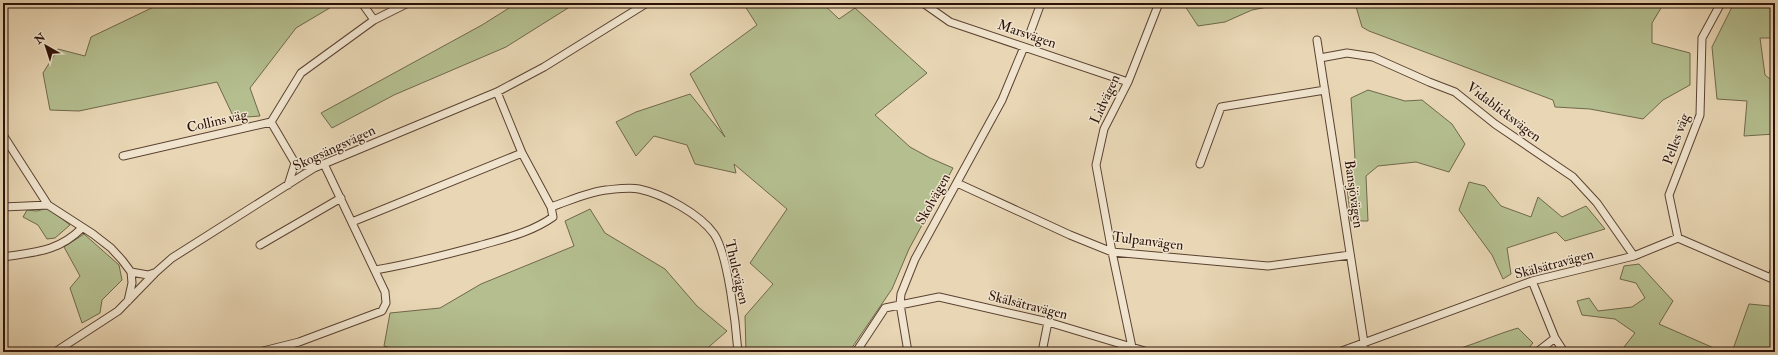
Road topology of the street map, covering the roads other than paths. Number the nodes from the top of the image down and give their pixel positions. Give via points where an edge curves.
1 (362, 3) edge
2 (408, 3) edge
3 (647, 3) edge
4 (923, 3) edge
5 (1041, 3) edge
6 (1159, 3) edge
7 (1721, 3) edge
8 (374, 20) junction
9 (1030, 33) dead end
10 (1317, 40) dead end
11 (1024, 48) junction
12 (1320, 58) junction
13 (1128, 82) junction
14 (1325, 90) junction
15 (497, 92) junction
16 (271, 122) junction
17 (3, 135) edge
18 (522, 153) junction
19 (123, 156) dead end
20 (295, 162) junction
21 (324, 164) junction
22 (1200, 164) dead end
23 (314, 168) junction
24 (957, 183) junction
25 (288, 185) junction
26 (341, 198) junction
27 (48, 205) junction
28 (551, 206) junction
29 (3, 207) edge
30 (352, 222) junction
31 (82, 228) junction
32 (1678, 238) junction
33 (260, 245) dead end
34 (1112, 252) junction
35 (1350, 255) junction
36 (1634, 256) junction
37 (3, 257) edge
38 (1775, 269) edge
39 (375, 270) junction
40 (131, 272) junction
41 (155, 273) junction
42 (1773, 279) edge
43 (1532, 281) junction
44 (128, 301) junction
45 (900, 304) junction
46 (1048, 322) junction
47 (1555, 338) junction
48 (1364, 343) junction
49 (1132, 349) edge
50 (55, 352) edge
51 (259, 352) edge
52 (738, 352) edge
53 (856, 352) edge
54 (908, 352) edge
55 (1042, 352) edge
56 (1148, 352) edge
57 (1339, 352) edge
58 (1364, 352) edge
59 (1537, 352) edge
60 (1564, 352) edge

1 - 8 street
2 - 8 street
3 - 15 street, Skogsängsvägen via 544,67
4 - 11 street, Marsvägen via 950,22
5 - 9 street
6 - 13 street, Lidvägen
7 - 32 street, Pelles väg via 1702,38 1700,115 1669,195
8 - 16 street via 301,73
10 - 12 street, Bansjövägen
11 - 13 street, Marsvägen
11 - 24 street, Skolvägen via 1002,100
12 - 14 street, Bansjövägen
12 - 36 street, Vidablicksvägen via 1346,53 1373,57 1455,92 1495,124 1573,177 1597,203
13 - 34 street, Lidvägen via 1104,129 1096,165
14 - 22 street via 1221,107
14 - 35 street, Bansjövägen
15 - 18 street
15 - 21 street, Skogsängsvägen
16 - 19 street, Collins väg
16 - 20 street
17 - 27 street
18 - 28 street
18 - 30 street
20 - 23 street
20 - 25 street
21 - 23 street, Skogsängsvägen
21 - 26 street
23 - 25 street, Skogsängsvägen
24 - 34 street, Tulpanvägen
24 - 45 street, Skolvägen via 915,258 901,294
25 - 41 street, Skogsängsvägen via 172,258
26 - 30 street
26 - 33 street
27 - 29 street
27 - 31 street
28 - 39 street via 553,218 513,236 416,264
28 - 52 street, Thulevägen via 604,190 638,189 662,197 692,213 714,234 722,256
30 - 39 street
31 - 37 street via 66,242 49,250
31 - 40 street via 111,248
32 - 36 street, Skälsätravägen
32 - 42 street
34 - 35 street, Tulpanvägen via 1268,266
34 - 49 street, Lidvägen
35 - 48 street, Bansjövägen
36 - 43 street, Skälsätravägen
38 - 42 street
39 - 51 street via 385,292 386,303 382,311 299,342
40 - 41 street via 148,275
40 - 44 street via 132,283
41 - 44 street, Skogsängsvägen
43 - 47 street
43 - 48 street, Skälsätravägen
44 - 50 street, Skogsängsvägen via 118,311
45 - 46 street, Skälsätravägen via 939,297
45 - 53 street via 885,308
45 - 54 street
46 - 49 street, Skälsätravägen
46 - 55 street
47 - 59 street
47 - 60 street
48 - 57 street, Skälsätravägen
48 - 58 street, Bansjövägen
49 - 56 street, Skälsätravägen

